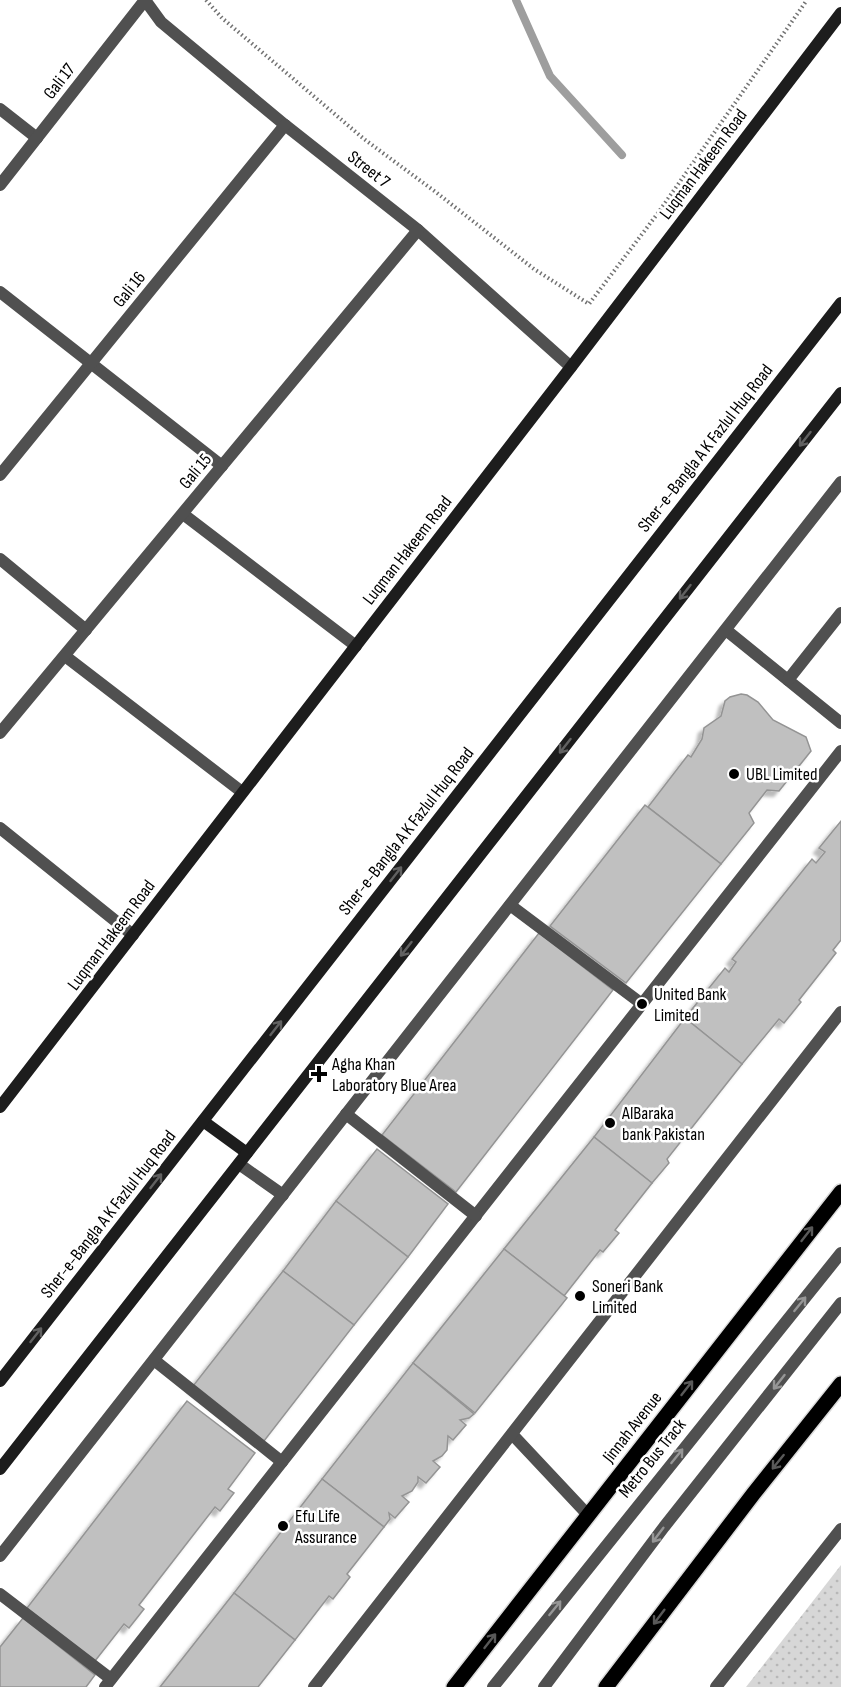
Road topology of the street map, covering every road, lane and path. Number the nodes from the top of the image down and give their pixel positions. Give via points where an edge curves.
1 (145, 0) edge
2 (206, 0) edge
3 (807, 0) edge
4 (841, 13) edge
5 (0, 109) edge
6 (285, 125) junction
7 (37, 138) junction
8 (0, 185) edge
9 (418, 231) junction
10 (0, 292) edge
11 (841, 303) edge
12 (91, 363) junction
13 (571, 367) junction
14 (841, 393) edge
15 (222, 466) junction
16 (0, 475) edge
17 (841, 482) edge
18 (183, 514) junction
19 (0, 559) edge
20 (841, 613) edge
21 (86, 630) junction
22 (726, 630) junction
23 (356, 646) junction
24 (65, 656) junction
25 (788, 680) junction
26 (841, 723) edge
27 (0, 734) edge
28 (841, 751) edge
29 (242, 792) junction
30 (0, 828) edge
31 (510, 904) junction
32 (133, 935) junction
33 (642, 1004) junction
34 (841, 1012) edge
35 (4, 1093) edge
36 (0, 1107) edge
37 (346, 1114) junction
38 (203, 1121) junction
39 (247, 1153) junction
40 (239, 1164) junction
41 (841, 1192) edge
42 (283, 1195) junction
43 (476, 1216) junction
44 (841, 1253) edge
45 (841, 1303) edge
46 (154, 1360) junction
47 (0, 1381) edge
48 (841, 1384) edge
49 (512, 1434) junction
50 (282, 1462) junction
51 (0, 1469) edge
52 (588, 1515) junction
53 (841, 1529) edge
54 (0, 1556) edge
55 (0, 1594) edge
56 (108, 1683) edge
57 (314, 1687) edge
58 (454, 1687) edge
59 (493, 1687) edge
60 (544, 1687) edge
61 (606, 1687) edge
62 (716, 1687) edge

1 - 6 street, Street 7 via 162,22
1 - 7 street, Gali 17
2 - 3 path via 364,139 534,269 589,304 658,213
4 - 13 main road, Luqman Hakeem Road
5 - 7 street
6 - 9 street, Street 7
6 - 12 street, Gali 16
7 - 8 street, Gali 17
9 - 13 street, Street 7
9 - 15 street, Gali 15
10 - 12 street
38 -> 11 main road, Sher-e-Bangla A K Fazlul Huq Road
12 - 15 street
12 - 16 street, Gali 16
13 - 23 main road, Luqman Hakeem Road
14 -> 39 main road
15 - 18 street, Gali 15
17 - 22 street
18 - 21 street, Gali 15
18 - 23 street
19 - 21 street
20 - 25 street
21 - 24 street, Gali 15
22 - 25 street
22 - 31 street
23 - 29 main road, Luqman Hakeem Road
24 - 27 street, Gali 15
24 - 29 street
25 - 26 street
28 - 33 street
29 - 32 main road, Luqman Hakeem Road
30 - 32 street
31 - 33 street
31 - 37 street
32 - 35 main road, Luqman Hakeem Road
33 - 43 street
34 - 49 street
35 - 36 main road, Luqman Hakeem Road
37 - 42 street
37 - 43 street
38 - 39 main road
47 -> 38 main road, Sher-e-Bangla A K Fazlul Huq Road
39 - 40 main road
40 - 42 street
40 - 51 main road
52 -> 41 main road, Jinnah Avenue
42 - 46 street
43 - 50 street
59 -> 44 street, Metro Bus Track
45 -> 60 street
46 - 50 street
46 - 54 street
48 -> 61 main road
49 - 52 street
49 - 57 street
50 - 56 street
58 -> 52 main road, Jinnah Avenue
53 - 62 street
55 - 56 street

